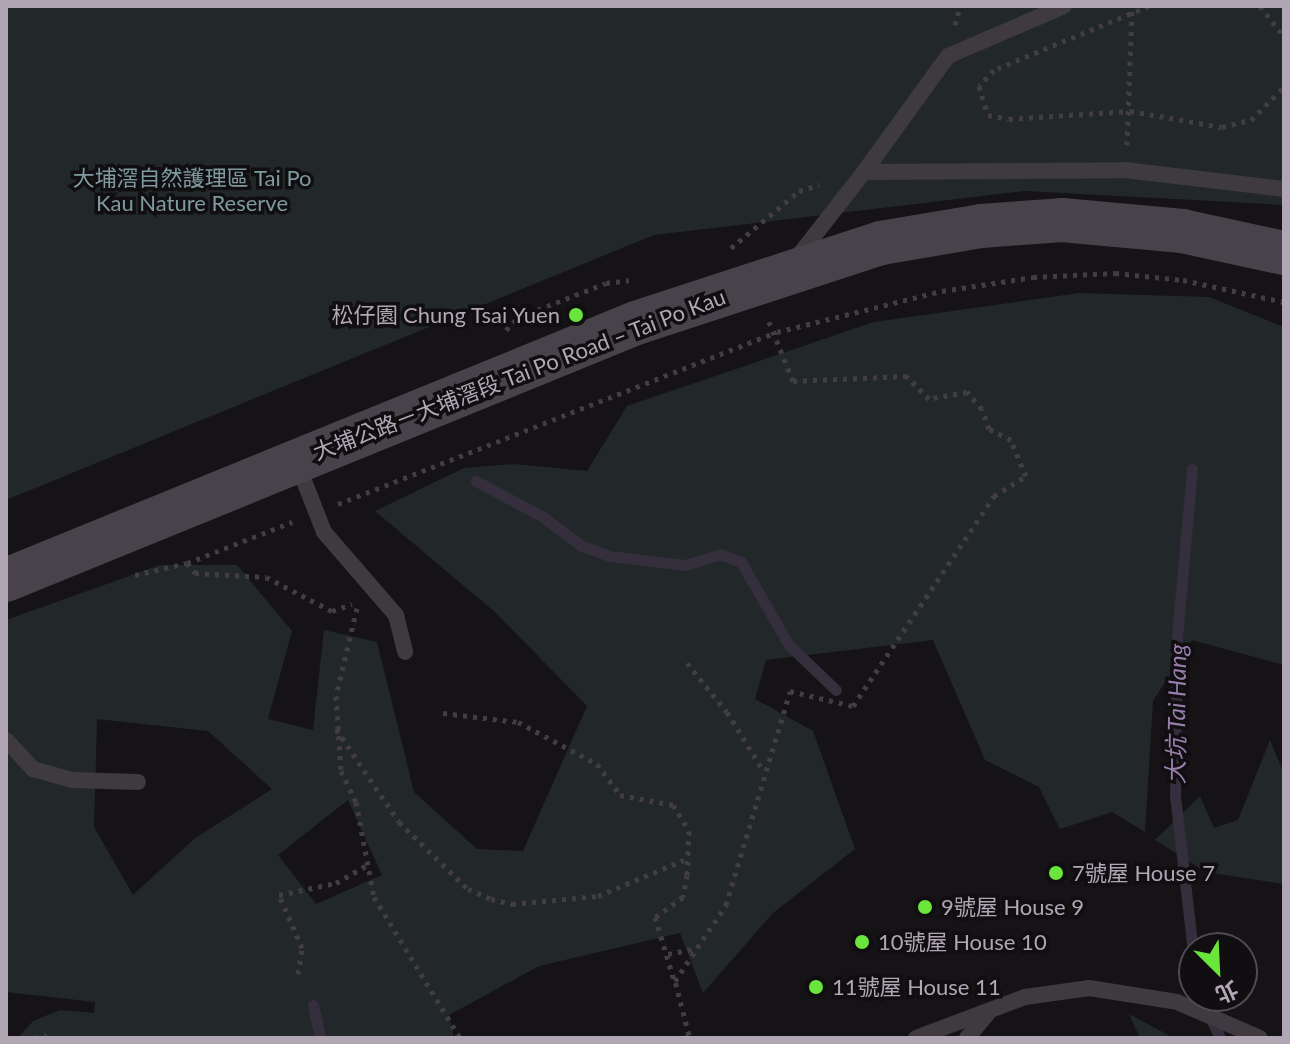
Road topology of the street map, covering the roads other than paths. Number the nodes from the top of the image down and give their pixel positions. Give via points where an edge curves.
1 (1064, 6) edge
2 (864, 172) junction
3 (1284, 189) edge
4 (1284, 253) edge
5 (785, 273) junction
6 (297, 461) junction
7 (6, 580) edge
8 (405, 652) dead end
9 (6, 740) edge
10 (138, 782) dead end
11 (995, 1008) junction
12 (1253, 1033) edge
13 (916, 1038) edge
14 (967, 1038) edge

1 - 2 lane via 948,56
2 - 3 lane via 1125,170
2 - 5 lane
4 - 5 main road, 大埔公路－大埔滘段 Tai Po Road – Tai Po Kau via 1182,231 1062,220 981,226 881,243
5 - 6 main road, 大埔公路－大埔滘段 Tai Po Road – Tai Po Kau via 636,323
6 - 7 main road, 大埔公路－大埔滘段 Tai Po Road – Tai Po Kau
6 - 8 lane via 324,532 396,615
9 - 10 lane via 33,769 72,780
11 - 12 lane via 1025,997 1089,988 1152,997
11 - 13 lane
11 - 14 lane

